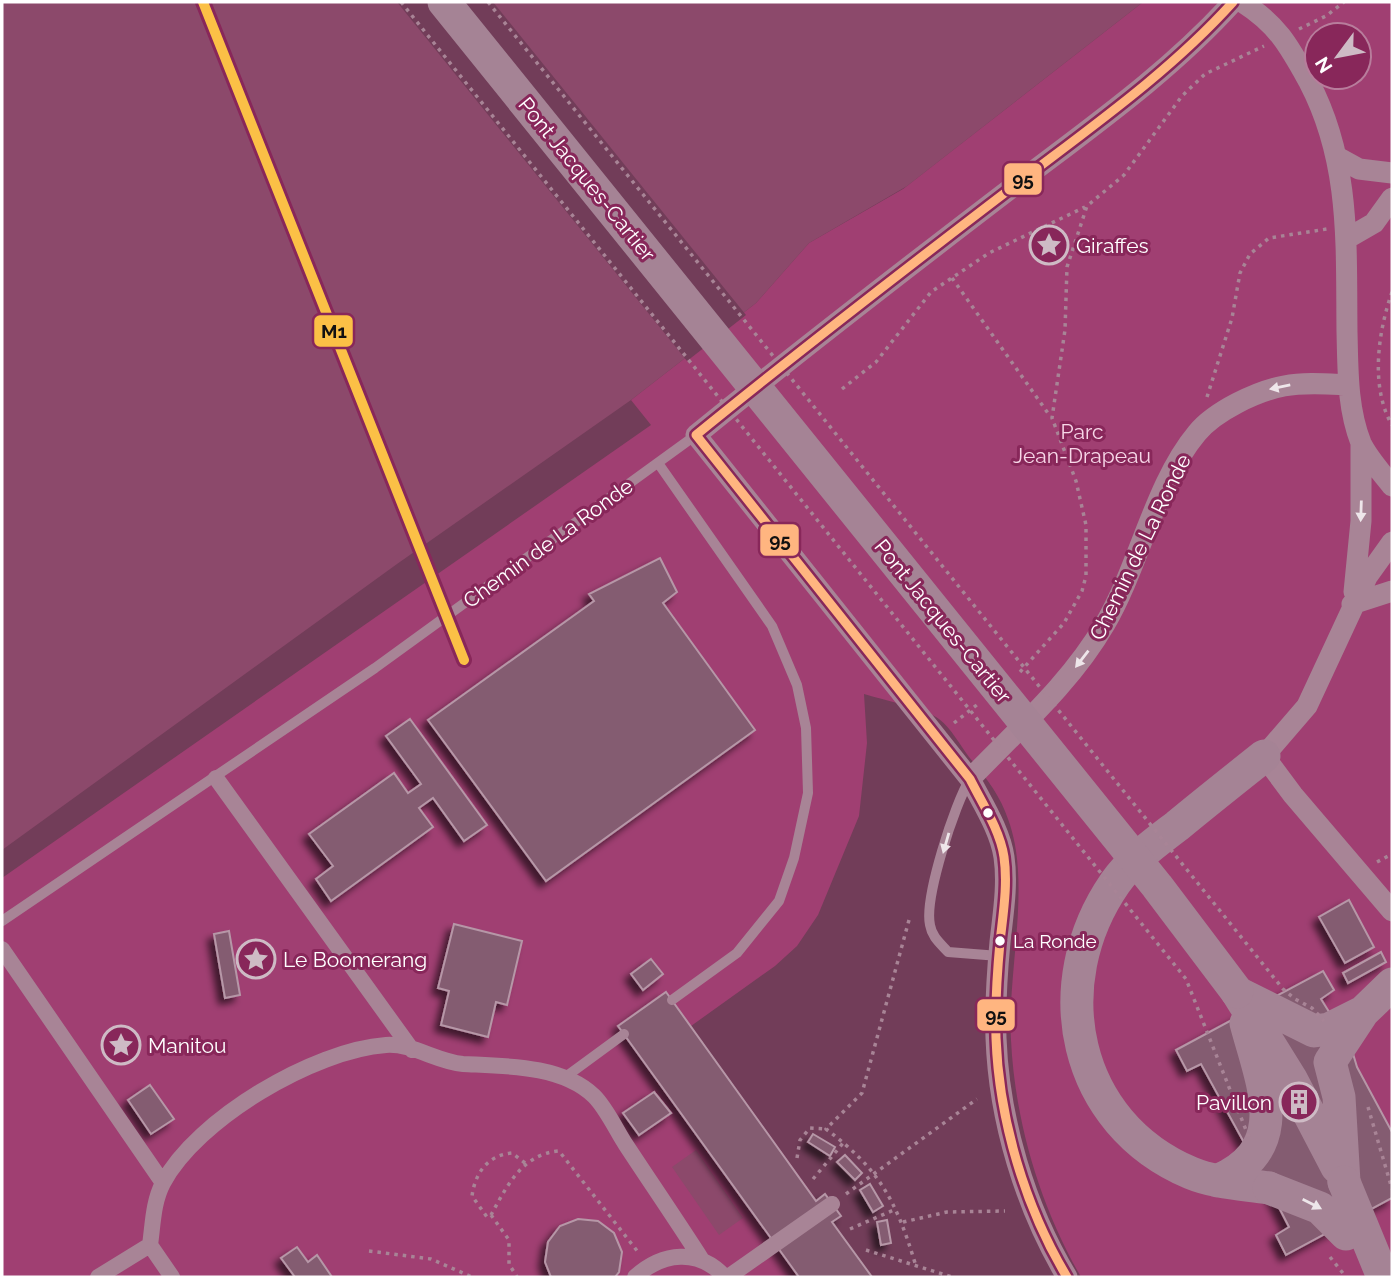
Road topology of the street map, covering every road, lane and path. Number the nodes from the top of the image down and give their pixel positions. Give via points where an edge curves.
1 (401, 2) edge
2 (444, 2) edge
3 (488, 2) edge
4 (1233, 2) edge
5 (1242, 2) edge
6 (1344, 2) edge
7 (1269, 8) edge
8 (1284, 36) junction
9 (1339, 158) junction
10 (1392, 173) edge
11 (1391, 201) edge
12 (1087, 206) junction
13 (1348, 238) junction
14 (952, 278) junction
15 (1392, 294) edge
16 (1348, 386) junction
17 (842, 389) dead end
18 (1052, 418) junction
19 (1392, 425) edge
20 (1198, 432) junction
21 (696, 435) junction
22 (1361, 443) junction
23 (658, 463) junction
24 (1392, 486) edge
25 (1392, 542) edge
26 (1392, 592) edge
27 (1352, 604) junction
28 (1017, 675) dead end
29 (983, 701) dead end
30 (947, 729) dead end
31 (1264, 756) junction
32 (216, 778) junction
33 (970, 779) junction
34 (1392, 854) edge
35 (1373, 865) dead end
36 (1392, 911) edge
37 (2, 920) edge
38 (909, 920) dead end
39 (2, 949) edge
40 (999, 956) junction
41 (1392, 984) edge
42 (1237, 992) junction
43 (672, 1000) dead end
44 (1363, 1012) junction
45 (1324, 1021) dead end
46 (624, 1034) dead end
47 (412, 1050) junction
48 (564, 1077) junction
49 (977, 1099) dead end
50 (1366, 1103) dead end
51 (826, 1129) junction
52 (1250, 1140) dead end
53 (844, 1142) junction
54 (797, 1157) dead end
55 (1386, 1162) junction
56 (525, 1163) junction
57 (1392, 1165) edge
58 (876, 1173) junction
59 (813, 1179) dead end
60 (1217, 1181) junction
61 (1344, 1182) junction
62 (163, 1184) junction
63 (1392, 1189) edge
64 (832, 1204) joint
65 (896, 1209) junction
66 (1005, 1211) dead end
67 (491, 1215) junction
68 (903, 1222) junction
69 (850, 1229) dead end
70 (150, 1245) junction
71 (866, 1250) dead end
72 (369, 1251) dead end
73 (702, 1260) junction
74 (915, 1264) junction
75 (649, 1265) junction
76 (98, 1277) edge
77 (172, 1277) edge
78 (472, 1277) edge
79 (517, 1277) edge
80 (635, 1277) edge
81 (727, 1277) edge
82 (952, 1277) edge
83 (1067, 1277) edge
84 (1377, 1277) edge
85 (1383, 1277) edge

1 - 52 path, Pont Jacques-Cartier, bridge via 1186,979
2 - 42 main road, Pont Jacques-Cartier, bridge via 1157,886
3 - 45 path, Pont Jacques-Cartier, bridge via 1283,989
4 - 21 street via 1198,41 1128,98 810,341
5 - 7 street
6 - 8 path
7 - 8 street
8 - 9 street via 1315,93
8 - 12 path via 1205,74 1182,96 1124,175
9 - 10 street via 1359,169
9 - 13 street
11 - 13 street via 1374,223
12 - 14 path via 989,253
12 - 18 path via 1067,267 1065,330
13 - 16 street
13 - 20 path via 1327,229 1294,232 1269,238 1251,254 1240,273 1232,318
14 - 17 path via 931,292 876,362
14 - 18 path
15 - 19 path via 1381,332 1379,384
16 -> 20 street, Chemin de La Ronde via 1297,384 1264,391
16 - 22 street
18 - 28 path via 1076,481 1086,525 1086,576 1064,623
20 -> 33 street, Chemin de La Ronde via 1167,486 1124,590 1087,654
21 - 23 lane, Chemin de La Ronde
21 - 33 street
22 - 24 street
22 -> 27 street via 1361,521
23 - 32 lane, Chemin de La Ronde
23 - 43 lane via 772,626 797,685 806,728 808,793 779,901 737,953
25 - 27 street
26 - 27 street
27 - 31 street via 1322,681
29 - 30 path
31 - 36 street
31 - 60 main road via 1127,867 1092,921 1078,969 1078,1037 1097,1085 1117,1116 1146,1146 1182,1169
32 - 37 lane, Chemin de La Ronde
32 - 47 street
33 - 40 street via 1004,855 1006,888
33 -> 40 lane, Chemin de La Ronde via 959,796 929,924 933,936 948,951
34 - 35 path
38 - 51 path via 862,1093
39 - 62 street
40 - 83 street via 996,1040 1012,1142 1041,1228
41 - 44 main road
42 - 44 main road via 1314,1031 1329,1030
42 - 60 main road via 1263,1088 1266,1125 1252,1158
42 - 61 main road, Pont Jacques-Cartier via 1291,1079
44 - 61 main road via 1330,1062 1339,1097
46 - 48 lane
47 - 48 street via 458,1063 513,1066
47 - 62 street via 388,1045 357,1051 283,1078 218,1124 180,1158
48 - 73 street via 594,1096
49 - 58 path
50 - 55 path
51 - 53 path
51 - 54 path via 810,1128 800,1140
53 - 58 path
53 - 59 path
55 - 57 path
55 - 63 path
56 - 67 path
56 - 67 path via 512,1153 499,1154 478,1174 472,1196 487,1217
56 - 75 path via 545,1152 559,1151
58 - 64 path
58 - 65 path
60 -> 84 main road, bridge via 1269,1188 1320,1208
61 - 85 main road, Pont Jacques-Cartier, bridge
62 - 70 street
64 - 81 street
65 - 68 path
65 - 69 path
66 - 68 path via 947,1212
67 - 79 path via 509,1240 509,1264
68 - 74 path
70 - 76 street
70 - 77 street
71 - 74 path
72 - 78 path via 432,1259
73 - 75 street via 675,1256
73 - 81 street
74 - 82 path
75 - 80 street

